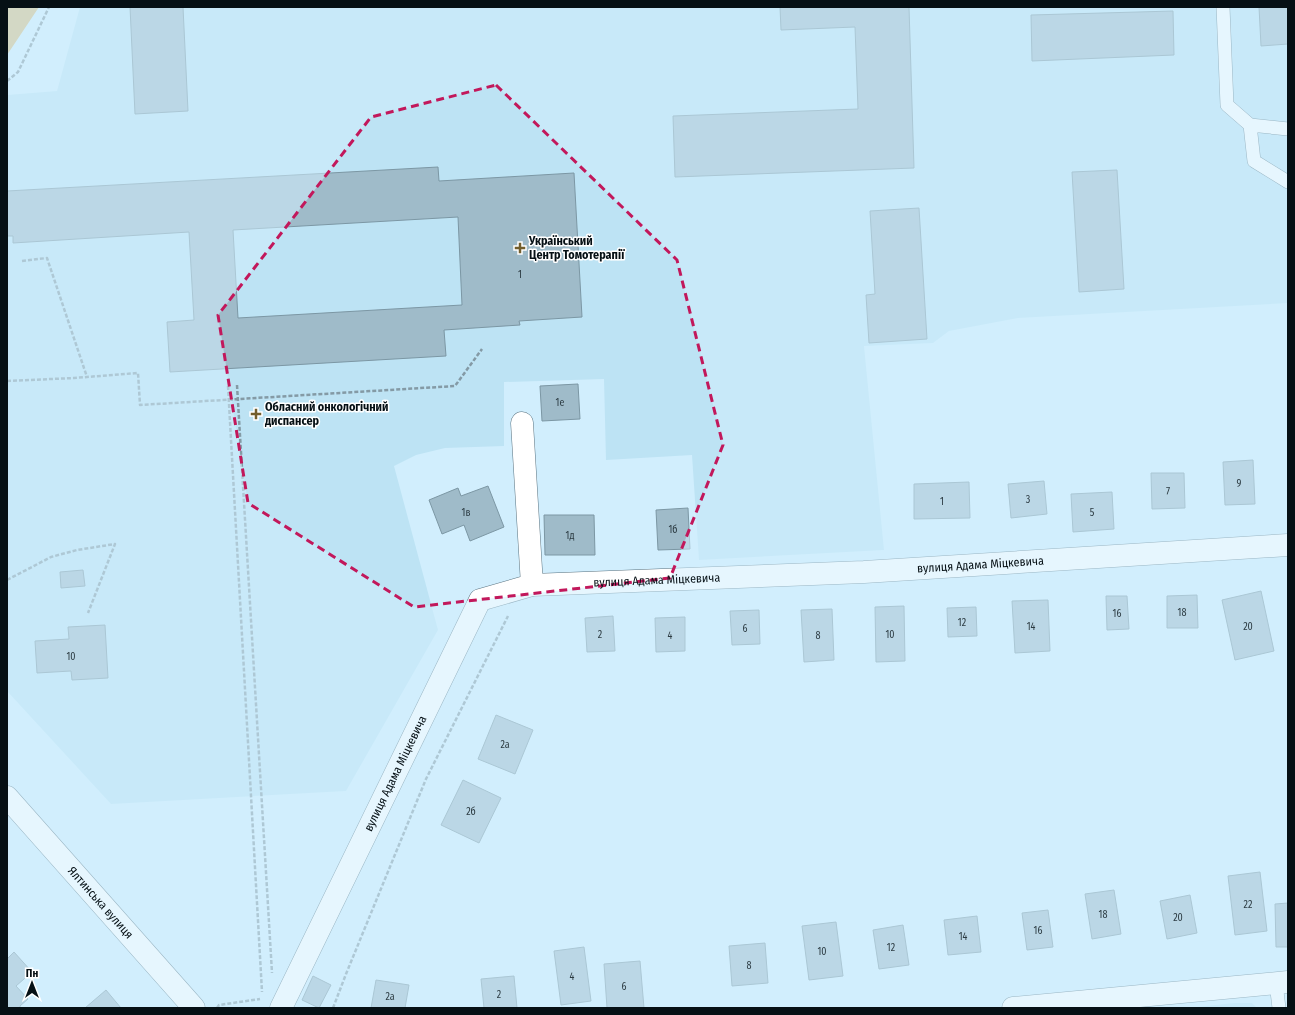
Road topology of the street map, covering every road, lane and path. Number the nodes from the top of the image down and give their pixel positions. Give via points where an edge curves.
1 (49, 7) edge
2 (1223, 7) edge
3 (7, 81) edge
4 (1250, 125) junction
5 (1288, 129) edge
6 (1288, 182) edge
7 (22, 260) dead end
8 (482, 349) dead end
9 (87, 377) junction
10 (7, 381) edge
11 (237, 385) dead end
12 (228, 386) dead end
13 (238, 399) junction
14 (229, 400) junction
15 (522, 423) dead end
16 (1288, 545) edge
17 (7, 580) edge
18 (532, 585) junction
19 (88, 613) dead end
20 (7, 797) edge
21 (272, 974) dead end
22 (1282, 983) edge
23 (262, 998) junction
24 (272, 1006) edge
25 (194, 1008) edge
26 (216, 1008) edge
27 (333, 1008) edge
28 (1013, 1008) edge
29 (1279, 1008) edge

1 - 3 path via 18,72
2 - 4 lane via 1227,105
4 - 5 lane
4 - 6 lane via 1254,161
7 - 9 path via 47,258
8 - 13 path via 455,386
9 - 10 path
9 - 14 path via 138,373 140,405
11 - 13 path
12 - 14 path
13 - 14 path
13 - 21 path
14 - 23 path
15 - 18 street
16 - 18 street, вулиця Адама Міцкевича via 864,572
17 - 19 path via 51,557 115,544
18 - 24 street, вулиця Адама Міцкевича via 480,600
18 - 27 path via 518,596 426,779
20 - 25 street, Ялтинська вулиця
22 - 28 street
22 - 29 lane
23 - 24 path
23 - 26 path via 219,1005

